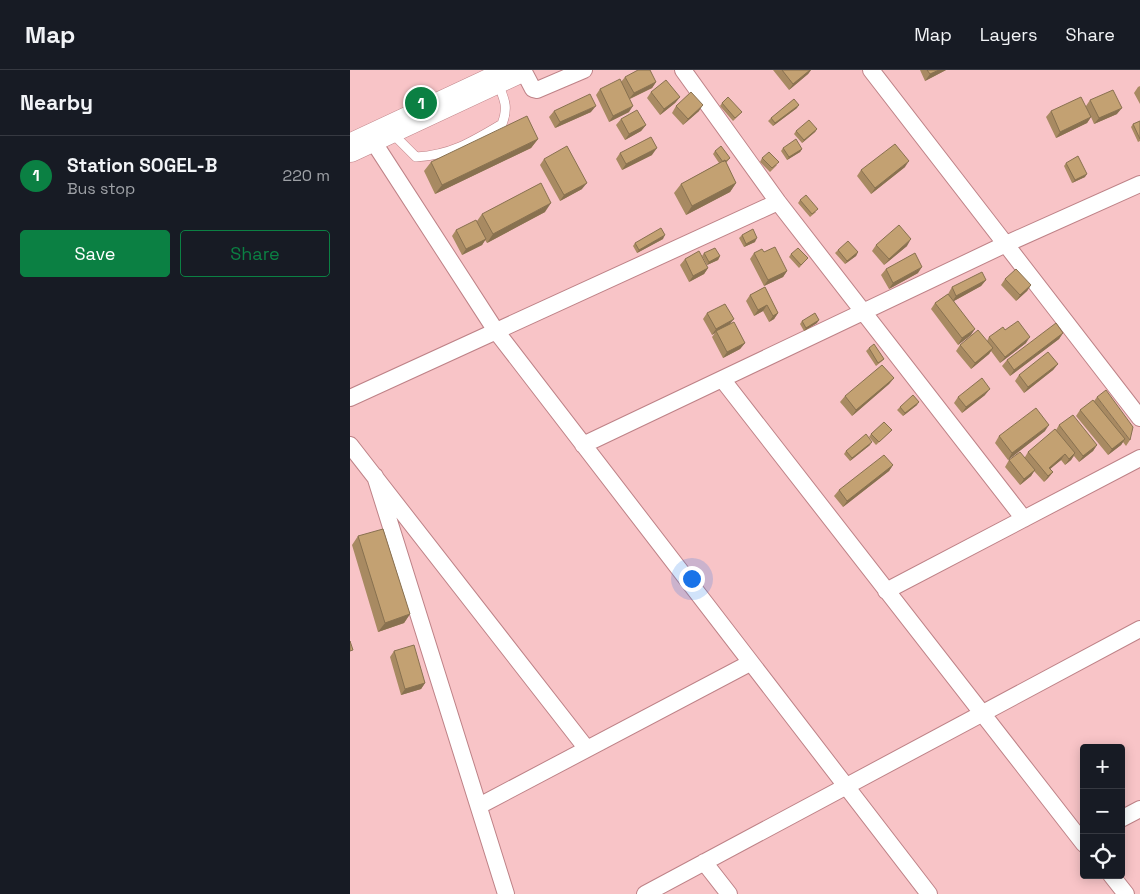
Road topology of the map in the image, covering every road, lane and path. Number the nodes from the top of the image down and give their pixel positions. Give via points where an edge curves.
1 (523, 70) edge
2 (584, 70) edge
3 (683, 70) edge
4 (871, 70) edge
5 (507, 75) edge
6 (370, 139) edge
7 (1140, 184) edge
8 (778, 202) junction
9 (1006, 244) junction
10 (863, 312) junction
11 (496, 331) junction
12 (722, 379) junction
13 (350, 398) edge
14 (1140, 418) edge
15 (350, 445) edge
16 (583, 445) junction
17 (1140, 458) edge
18 (374, 476) junction
19 (1024, 519) junction
20 (886, 591) junction
21 (1140, 629) edge
22 (750, 663) junction
23 (982, 714) junction
24 (587, 749) junction
25 (846, 787) junction
26 (478, 806) junction
27 (1140, 809) edge
28 (1125, 817) edge
29 (1080, 838) edge
30 (704, 862) junction
31 (1114, 879) edge
32 (506, 894) edge
33 (646, 894) edge
34 (729, 894) edge
35 (929, 894) edge
36 (1126, 894) edge

1 - 2 street via 528,82 537,90
3 - 8 street
4 - 9 street
5 - 6 highway
5 - 6 lane via 506,113 502,124 459,148 435,156 416,157
6 - 11 street
7 - 9 street
8 - 10 street
8 - 11 street
9 - 10 street
9 - 14 street
10 - 12 street
10 - 19 street
11 - 13 street
11 - 16 street
12 - 16 street
12 - 20 street
15 - 18 street
16 - 22 street
17 - 19 street
18 - 24 street
18 - 26 street
19 - 20 street
20 - 23 street
21 - 23 street
22 - 24 street
22 - 25 street
23 - 25 street
23 - 29 street
24 - 26 street
25 - 30 street
25 - 35 street
26 - 32 street
27 - 28 street
30 - 33 street
30 - 34 street
31 - 36 street

